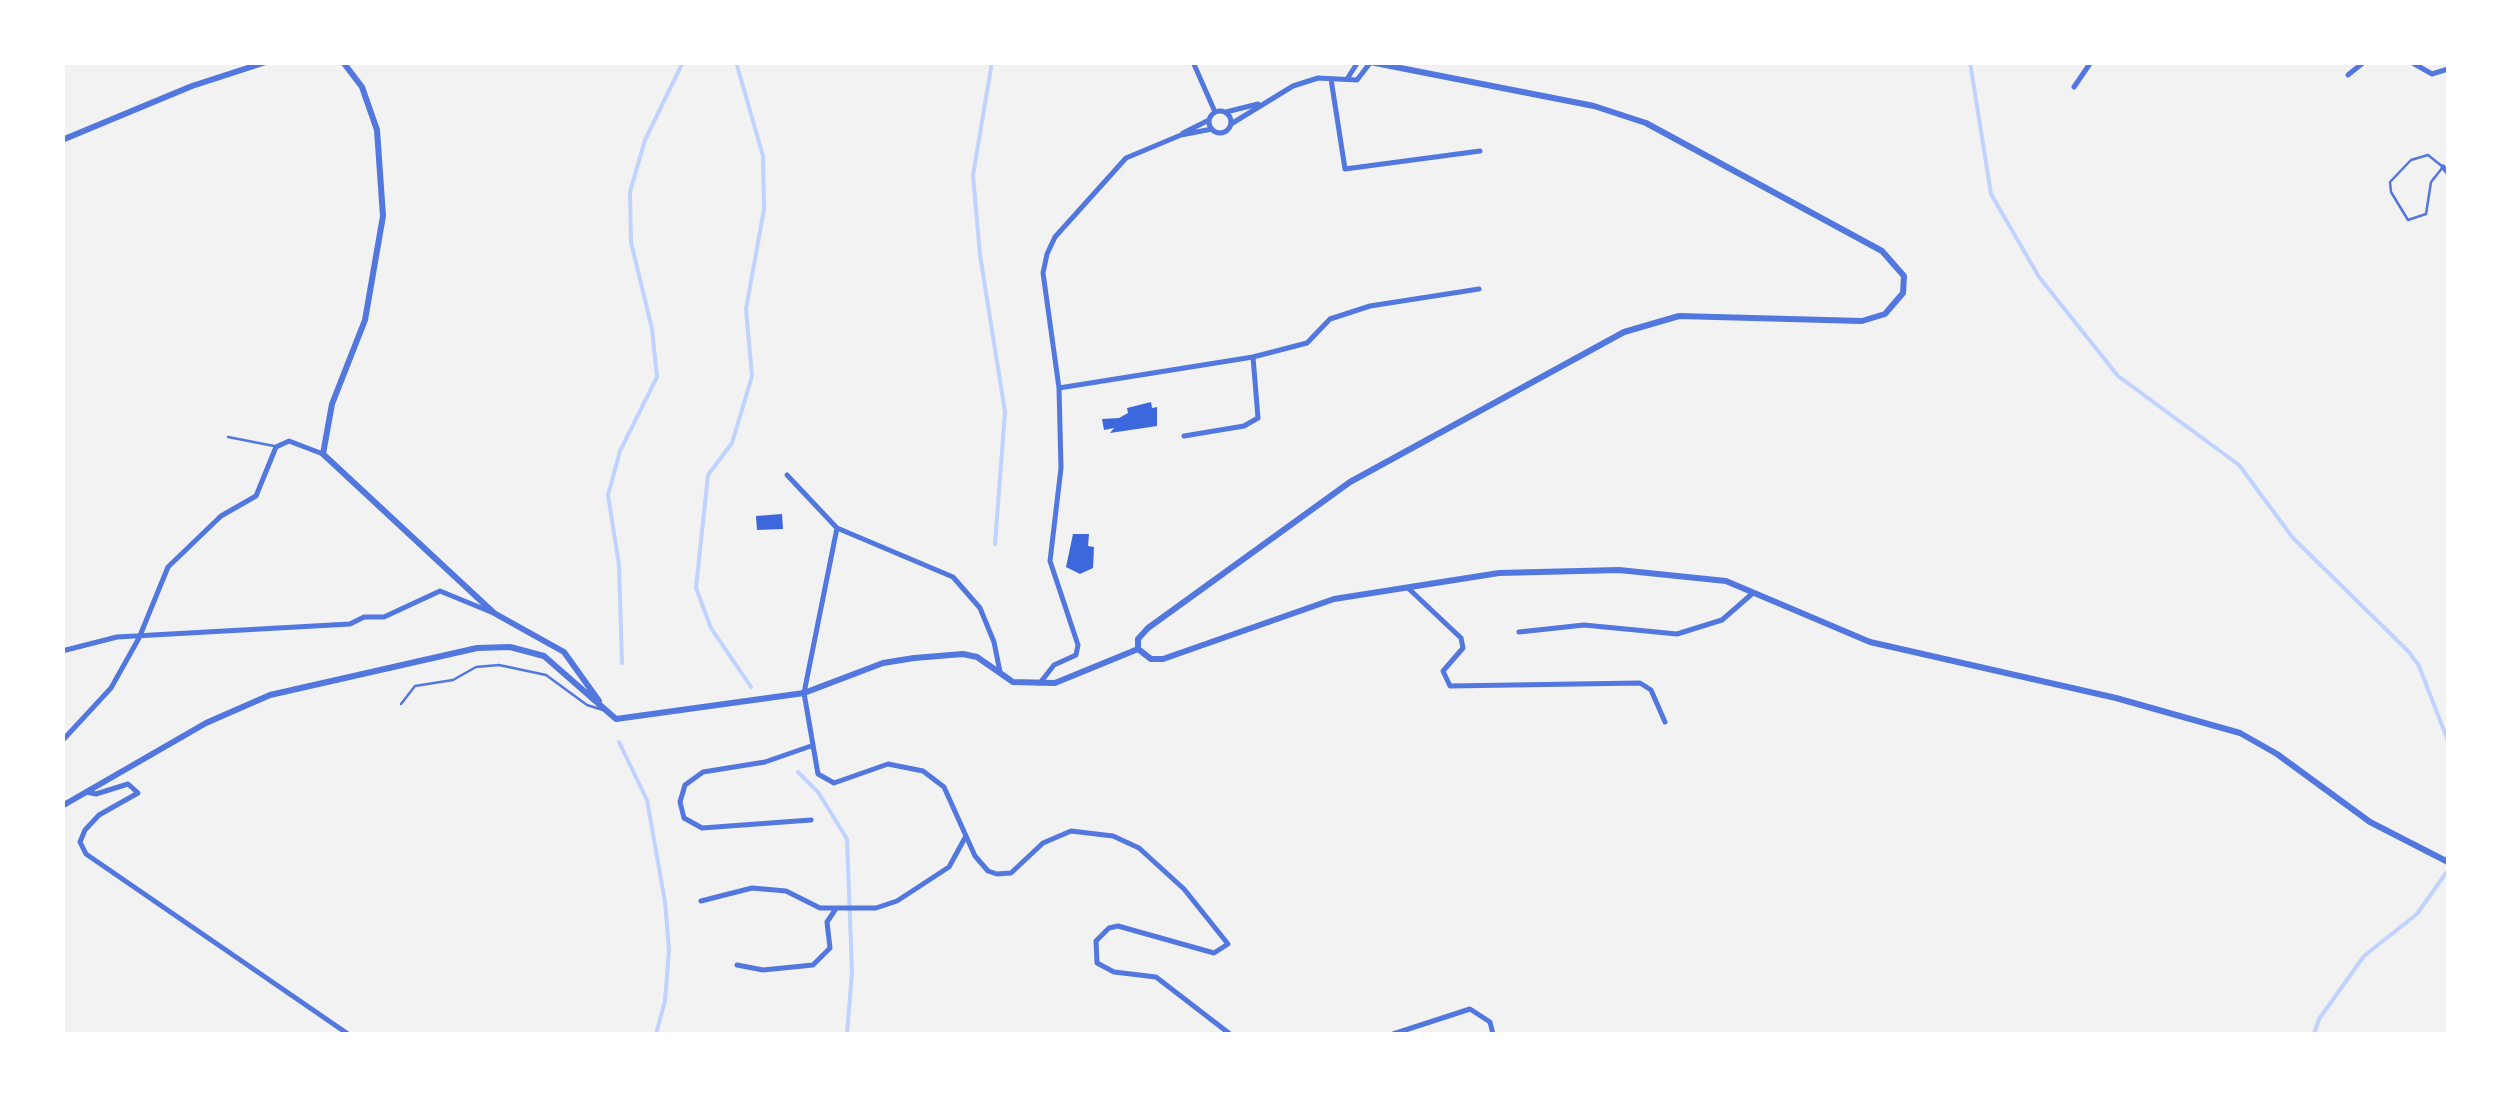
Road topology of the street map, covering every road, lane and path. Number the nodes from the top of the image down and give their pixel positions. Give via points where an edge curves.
1 (266, 62) edge
2 (343, 62) edge
3 (1192, 62) edge
4 (1358, 62) edge
5 (1370, 62) edge
6 (2090, 62) edge
7 (2364, 62) edge
8 (2411, 62) edge
9 (2448, 70) edge
10 (2348, 76) dead end
11 (1330, 79) junction
12 (1344, 81) junction
13 (2074, 87) dead end
14 (1262, 103) junction
15 (1216, 112) junction
16 (1224, 112) junction
17 (1210, 120) junction
18 (1231, 124) junction
19 (1212, 130) junction
20 (1181, 135) junction
21 (62, 140) edge
22 (1480, 151) dead end
23 (2446, 170) edge
24 (1479, 289) dead end
25 (1252, 357) junction
26 (1058, 388) junction
27 (228, 436) dead end
28 (1184, 436) dead end
29 (276, 447) junction
30 (323, 454) junction
31 (786, 475) dead end
32 (837, 528) junction
33 (1406, 586) junction
34 (1756, 591) junction
35 (494, 613) junction
36 (1519, 632) dead end
37 (139, 638) junction
38 (1138, 649) junction
39 (62, 651) edge
40 (1000, 674) junction
41 (1038, 685) junction
42 (804, 693) junction
43 (401, 704) dead end
44 (605, 710) junction
45 (1665, 722) dead end
46 (62, 741) edge
47 (811, 746) junction
48 (86, 792) junction
49 (64, 801) edge
50 (810, 820) dead end
51 (966, 836) junction
52 (2448, 862) edge
53 (701, 901) dead end
54 (835, 910) junction
55 (737, 965) dead end
56 (348, 1034) edge
57 (1230, 1034) edge
58 (1394, 1034) edge
59 (1493, 1034) edge

1 - 21 street
2 - 30 street via 362,87 377,130 384,202 374,284 332,404
3 - 15 street
4 - 12 street
5 - 12 street via 1357,80
5 - 38 street via 1594,106 1646,123 1882,251 1900,268 1903,293 1885,314 1862,321 1679,316 1624,332 1350,482 1148,628
6 - 13 street
7 - 10 street
8 - 9 street via 2432,74
11 - 12 street
11 - 14 street via 1293,86
11 - 22 street via 1345,169
14 - 16 street
14 - 18 street
15 - 16 street
15 - 17 street
16 - 18 street
17 - 19 street
17 - 20 street
18 - 19 street via 1225,132
19 - 20 street
20 - 26 street via 1126,158 1050,247 1043,272
23 - 23 lane via 2428,155 2394,174 2391,192 2408,220 2426,214 2431,182
24 - 25 street via 1370,306 1330,320 1307,343
25 - 26 street
25 - 28 street via 1258,418
26 - 41 street via 1061,468 1050,561 1078,645 1076,655 1054,665
27 - 29 lane
29 - 30 street via 289,441
29 - 37 street via 256,496 221,516 168,567
30 - 35 street
31 - 32 street
32 - 40 street via 953,577 980,608
32 - 42 street
33 - 34 street via 1499,573 1619,570 1726,581
33 - 38 street via 1292,612 1176,656 1151,659
33 - 45 street via 1461,638 1463,648 1443,670 1450,686 1640,682 1651,690
34 - 36 street via 1722,620 1677,634 1584,625
34 - 52 street via 1870,642 2240,732 2370,822
35 - 37 street via 440,591 384,617 350,624
35 - 44 street via 564,652
37 - 39 street
37 - 46 street via 111,688
38 - 41 street via 1071,679
40 - 41 street
40 - 42 street via 963,654 884,663
42 - 44 street via 616,719
42 - 47 street
43 - 44 lane via 415,686 499,664 546,675 587,706
44 - 48 street via 544,656 477,648 270,695 206,723
47 - 50 street via 703,772 685,784 680,802 684,818 702,828
47 - 51 street via 815,768 829,782 888,764 923,771 944,787
48 - 49 street
48 - 56 street via 132,784 138,793 85,830 80,842 86,854
51 - 54 street via 949,867 897,901
51 - 57 street via 975,856 998,874 1011,873 1043,843 1071,831 1113,836 1149,854 1223,932 1226,950 1207,952 1118,926 1096,940 1097,962 1114,972 1156,977
53 - 54 street via 737,889 770,889
54 - 55 street via 827,922 830,948 813,964 764,970
58 - 59 street via 1470,1009 1490,1022

